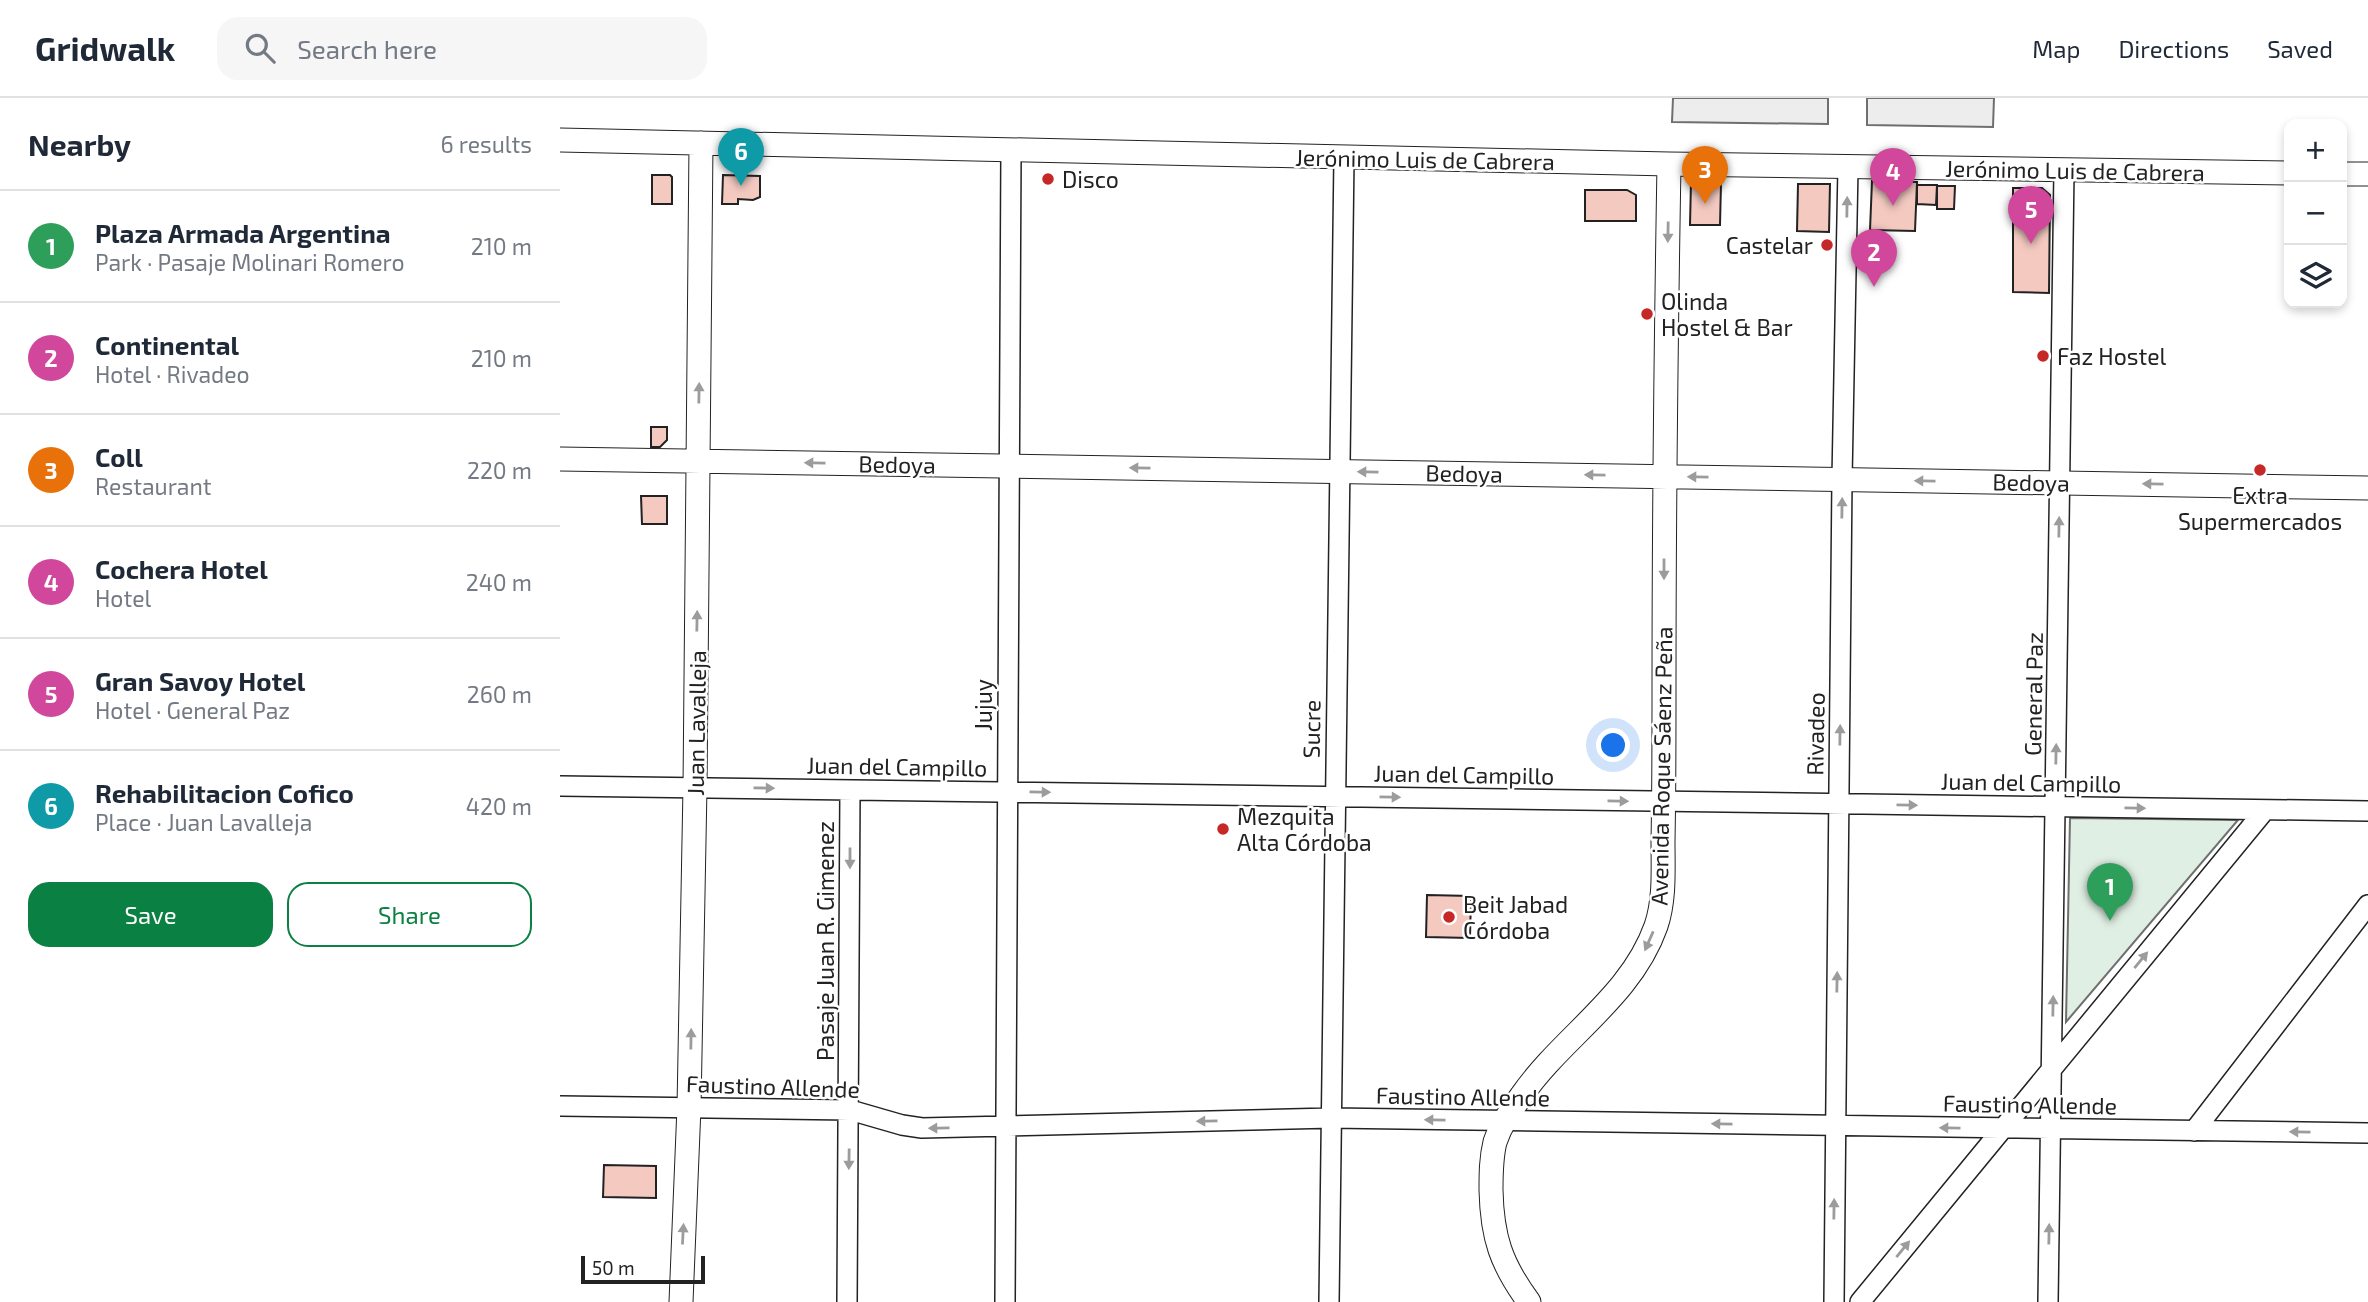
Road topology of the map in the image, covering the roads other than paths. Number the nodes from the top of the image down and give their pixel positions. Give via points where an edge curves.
1 (560, 140) edge
2 (701, 143) junction
3 (1011, 150) junction
4 (1345, 157) junction
5 (1669, 164) junction
6 (1848, 167) junction
7 (2064, 170) junction
8 (2284, 173) edge
9 (2347, 174) edge
10 (2368, 174) edge
11 (560, 459) edge
12 (698, 461) junction
13 (1009, 466) junction
14 (1339, 471) junction
15 (1664, 477) junction
16 (1842, 480) junction
17 (2060, 483) junction
18 (2368, 488) edge
19 (560, 786) edge
20 (695, 788) junction
21 (850, 790) junction
22 (1007, 792) junction
23 (1335, 797) junction
24 (1664, 801) junction
25 (1839, 804) junction
26 (2056, 807) junction
27 (2265, 810) junction
28 (2368, 811) edge
29 (2368, 905) edge
30 (2052, 1069) junction
31 (560, 1106) edge
32 (689, 1107) junction
33 (850, 1110) junction
34 (1331, 1118) junction
35 (1503, 1121) junction
36 (1007, 1126) junction
37 (1835, 1126) junction
38 (2003, 1128) junction
39 (2051, 1129) junction
40 (2194, 1131) junction
41 (2368, 1133) edge
42 (681, 1302) edge
43 (847, 1302) edge
44 (1005, 1302) edge
45 (1329, 1302) edge
46 (1529, 1302) edge
47 (1834, 1302) edge
48 (1860, 1302) edge
49 (2048, 1302) edge

1 - 2 main road, Jerónimo Luis de Cabrera
2 - 3 main road, Jerónimo Luis de Cabrera
12 -> 2 main road, Juan Lavalleja
3 - 4 main road, Jerónimo Luis de Cabrera
3 - 13 street, Jujuy
4 - 5 main road, Jerónimo Luis de Cabrera
4 - 14 street, Sucre
5 - 6 main road, Jerónimo Luis de Cabrera
5 -> 15 main road, Avenida Roque Sáenz Peña
6 - 7 main road, Jerónimo Luis de Cabrera
16 -> 6 street, Rivadeo
7 - 8 main road, Jerónimo Luis de Cabrera
7 - 17 street, General Paz
9 - 10 main road
11 - 12 main road, Bedoya
13 -> 12 main road, Bedoya
20 -> 12 main road, Juan Lavalleja
14 -> 13 main road, Bedoya
13 - 22 street, Jujuy
15 -> 14 main road, Bedoya
14 - 23 street, Sucre
16 -> 15 main road, Bedoya
15 -> 24 main road, Avenida Roque Sáenz Peña
17 -> 16 main road, Bedoya
25 -> 16 street, Rivadeo
18 -> 17 main road, Bedoya
26 -> 17 street, General Paz
19 - 20 street, Juan del Campillo
20 -> 21 street, Juan del Campillo
32 -> 20 main road, Juan Lavalleja
21 - 22 street, Juan del Campillo
21 -> 33 street, Pasaje Juan R. Gimenez
22 -> 23 street, Juan del Campillo
22 - 36 street, Jujuy
23 -> 24 street, Juan del Campillo
23 - 34 street, Sucre
24 - 25 street, Juan del Campillo
24 -> 35 main road, Avenida Roque Sáenz Peña via 1660,904 1645,950 1602,1010 1539,1071
25 -> 26 street, Juan del Campillo
37 -> 25 street, Rivadeo
26 -> 27 street, Juan del Campillo
30 -> 26 street, General Paz
27 - 28 street, Juan del Campillo
30 -> 27 street
29 - 40 street
30 - 38 street
30 - 39 street, General Paz
31 - 32 street, Faustino Allende
32 - 33 street, Faustino Allende
42 -> 32 main road, Juan Lavalleja
36 -> 33 street, Faustino Allende via 922,1128
33 -> 43 street, Pasaje Juan R. Gimenez
35 -> 34 street, Faustino Allende
34 -> 36 street, Faustino Allende
34 - 45 street, Sucre
37 -> 35 street, Faustino Allende
35 - 46 main road, Avenida Roque Sáenz Peña via 1494,1144 1491,1206 1496,1240 1509,1275
36 - 44 street, Jujuy
38 -> 37 street, Faustino Allende
47 -> 37 street, Rivadeo
38 - 39 street, Faustino Allende
48 -> 38 street
39 - 40 street, Faustino Allende
49 -> 39 street, General Paz
41 -> 40 street, Faustino Allende

